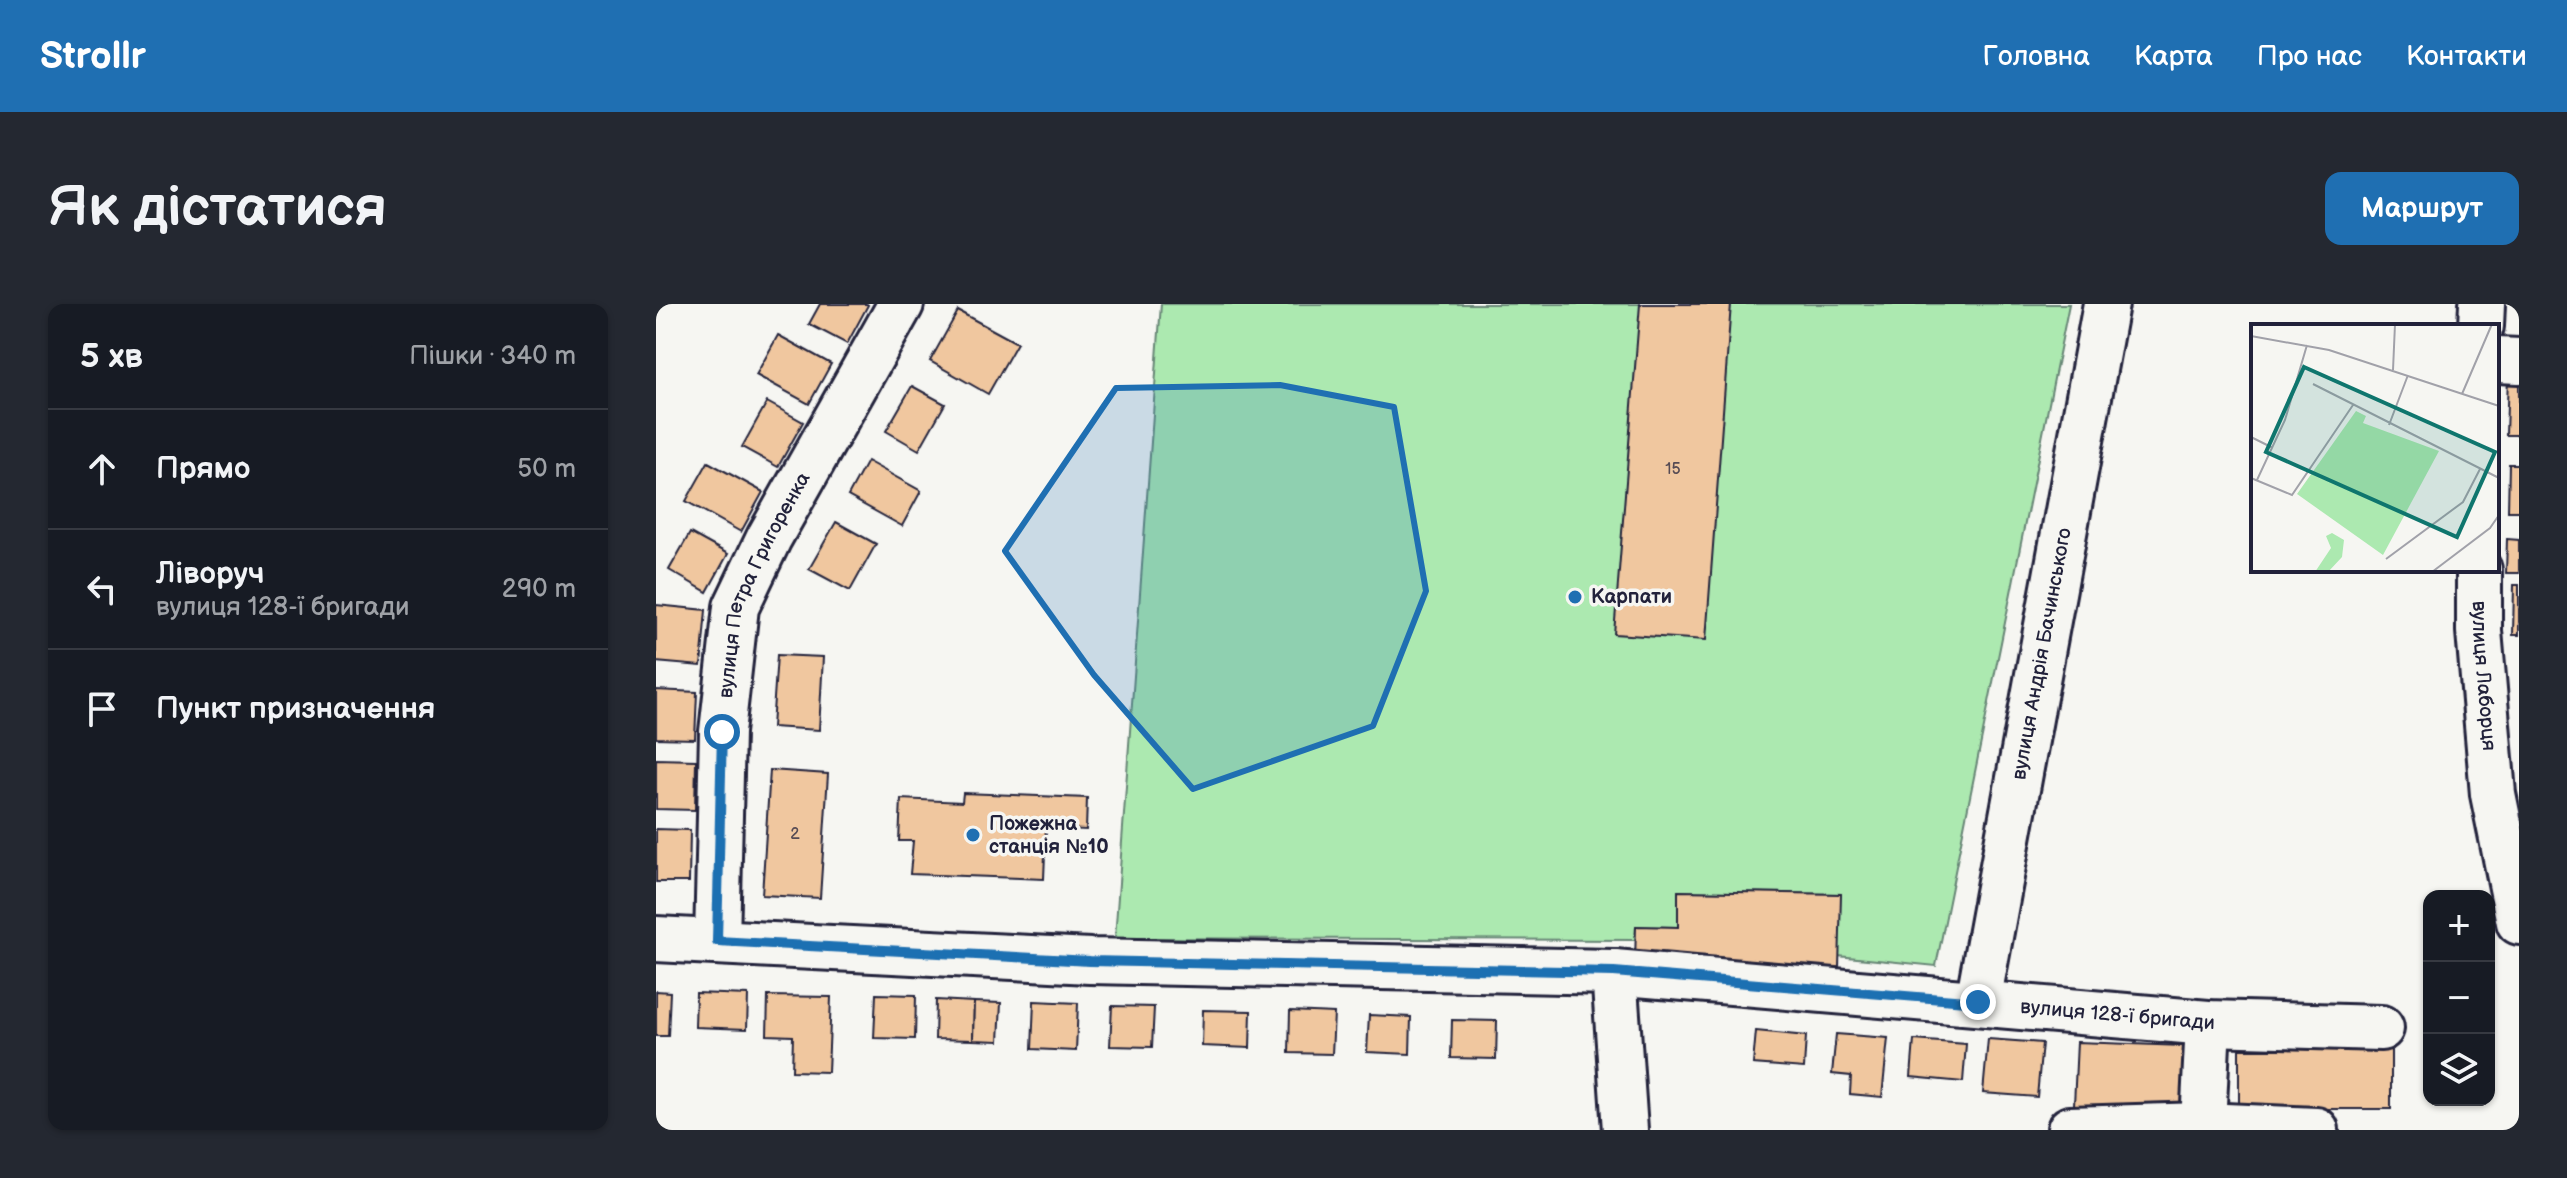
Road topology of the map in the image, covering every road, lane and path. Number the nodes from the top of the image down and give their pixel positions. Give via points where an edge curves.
1 (901, 304) edge
2 (2106, 304) edge
3 (2482, 304) edge
4 (2481, 324) edge
5 (2499, 360) edge
6 (2519, 361) edge
7 (2479, 572) edge
8 (2519, 922) edge
9 (656, 939) edge
10 (717, 941) junction
11 (1614, 972) junction
12 (1978, 1002) junction
13 (2208, 1023) junction
14 (2381, 1028) dead end
15 (2203, 1125) junction
16 (2070, 1129) edge
17 (1625, 1130) edge
18 (2316, 1130) edge

1 - 10 street, вулиця Петра Григоренка via 769,538 736,607 722,732
2 - 12 street, вулиця Андрія Бачинського
3 - 4 street
5 - 6 street
7 - 8 street, вулиця Лаборця via 2493,794
9 - 10 street, вулиця 128-ї бригади
10 - 11 street, вулиця 128-ї бригади via 1090,961
11 - 12 street, вулиця 128-ї бригади
11 - 17 street
12 - 13 street, вулиця 128-ї бригади
13 - 14 street, вулиця 128-ї бригади
13 - 15 street
15 - 16 street
15 - 18 street

